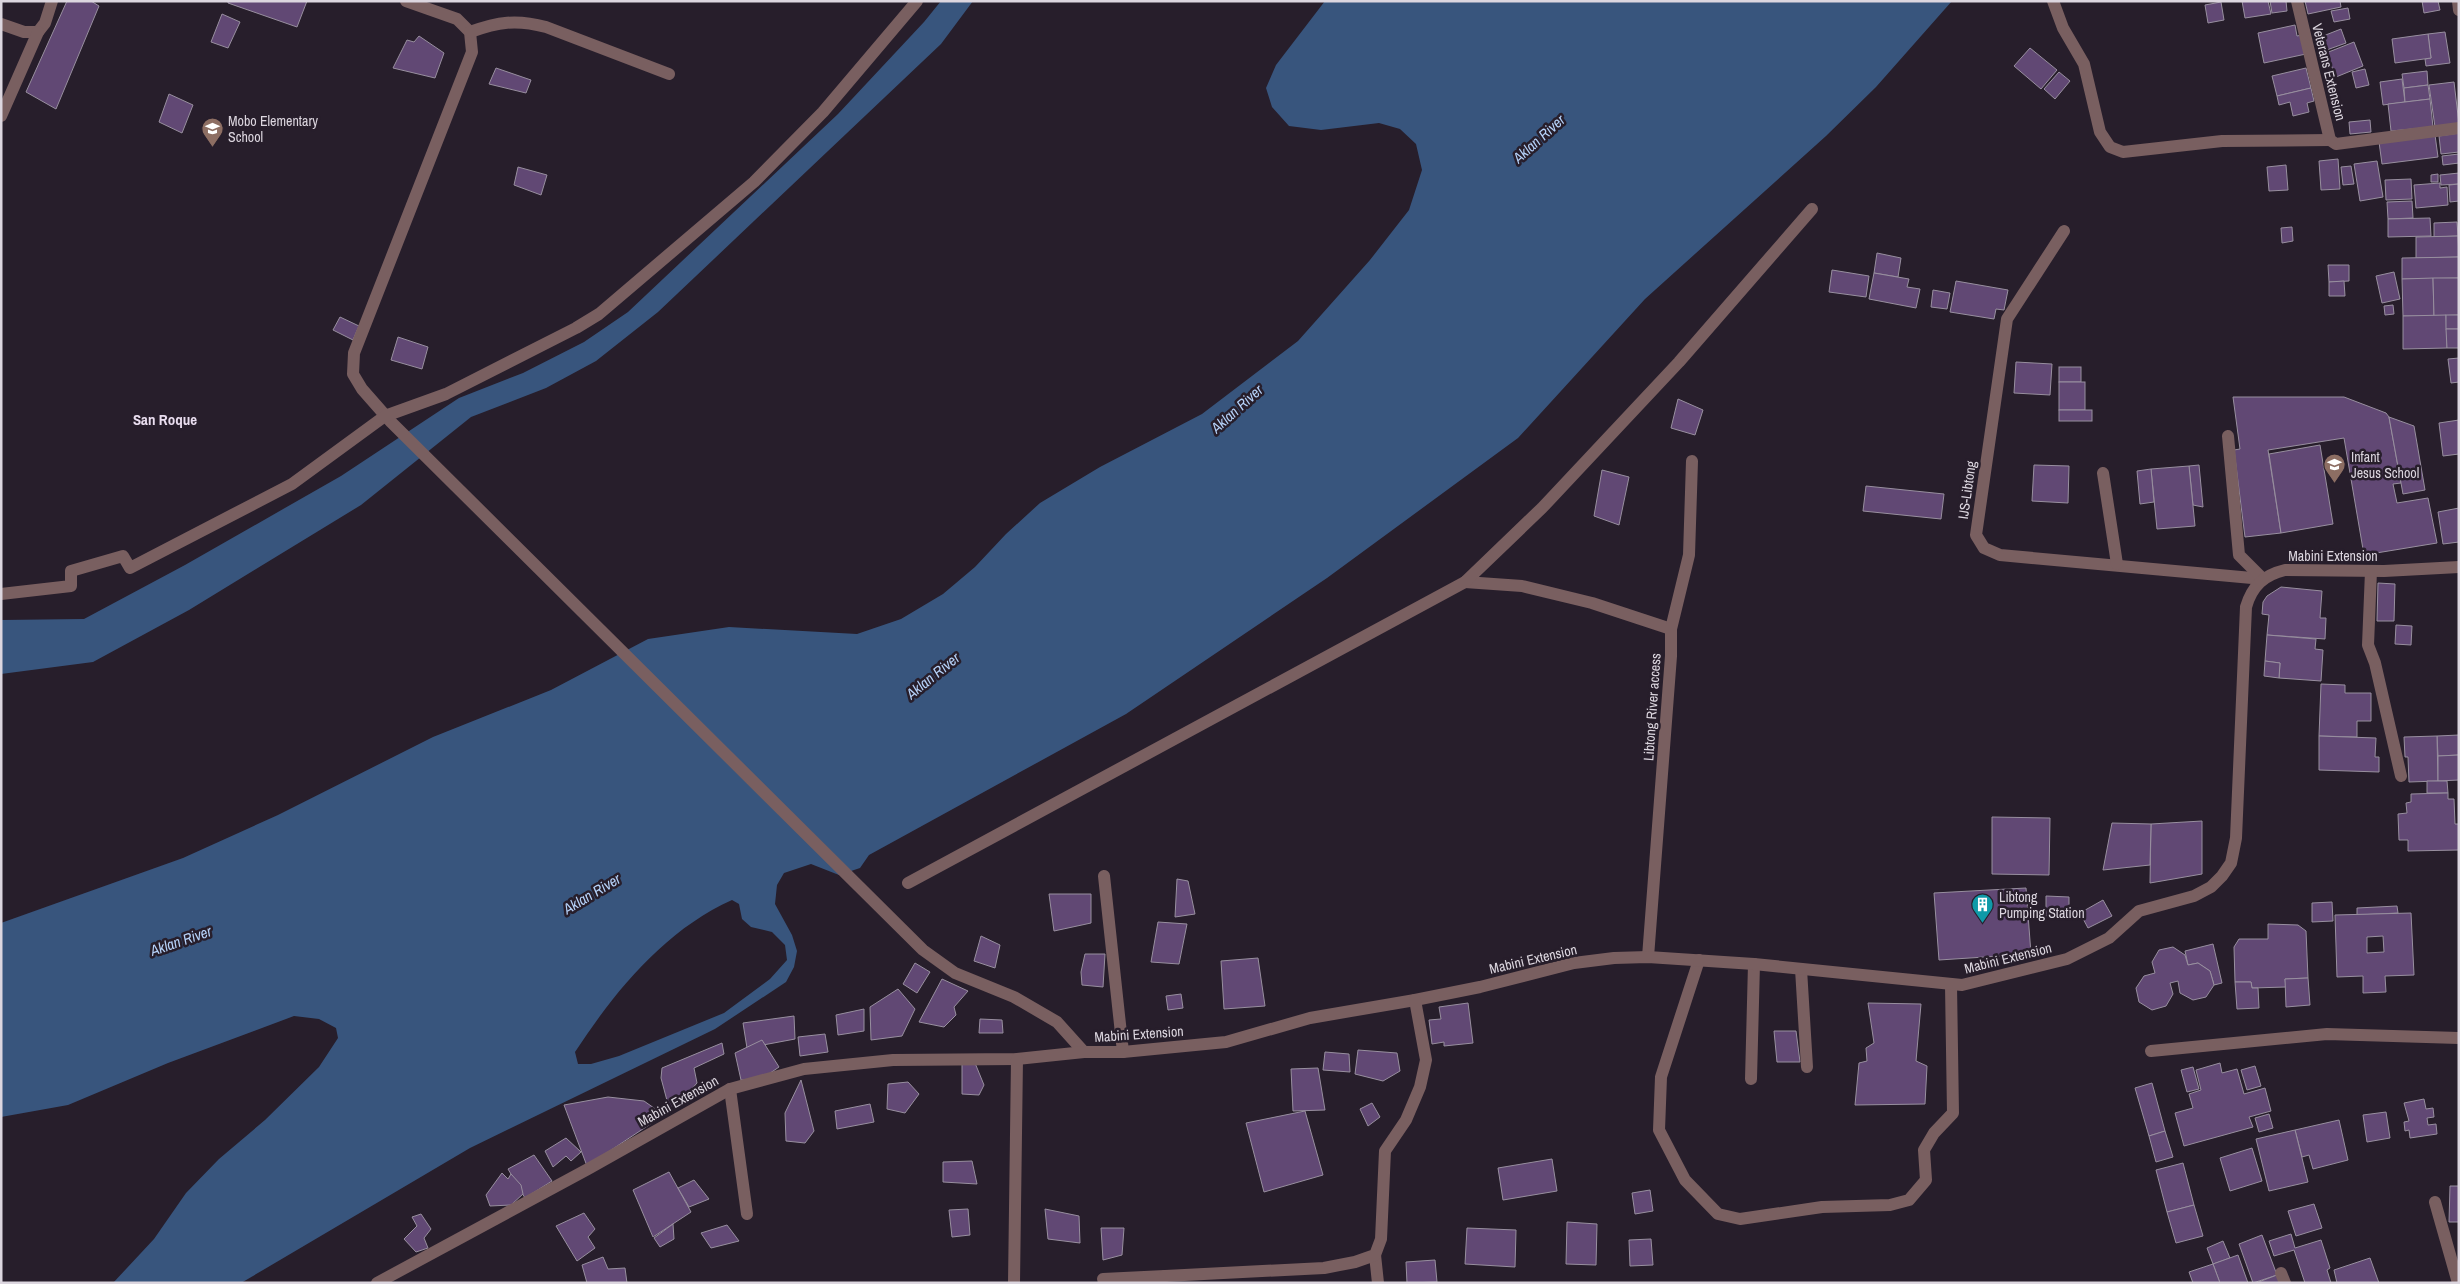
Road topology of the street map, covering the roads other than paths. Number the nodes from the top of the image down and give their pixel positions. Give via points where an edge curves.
1 (52, 1) edge
2 (406, 1) edge
3 (917, 1) edge
4 (2052, 1) edge
5 (2297, 1) edge
6 (2458, 3) edge
7 (2459, 10) edge
8 (1, 24) edge
9 (38, 32) junction
10 (470, 32) junction
11 (669, 74) dead end
12 (1, 116) edge
13 (2459, 128) edge
14 (2330, 140) junction
15 (1812, 209) dead end
16 (2064, 231) dead end
17 (388, 419) junction
18 (2228, 436) dead end
19 (1692, 461) dead end
20 (2103, 473) dead end
21 (2117, 564) junction
22 (2459, 567) edge
23 (2371, 571) junction
24 (2263, 579) junction
25 (1465, 582) junction
26 (1, 594) edge
27 (1671, 628) junction
28 (2401, 776) dead end
29 (1104, 876) dead end
30 (908, 883) dead end
31 (1648, 957) junction
32 (1700, 960) junction
33 (1754, 964) junction
34 (1801, 969) junction
35 (1951, 985) junction
36 (1415, 1000) junction
37 (2459, 1038) edge
38 (2151, 1051) dead end
39 (1084, 1052) junction
40 (1123, 1052) junction
41 (1017, 1059) junction
42 (1808, 1067) dead end
43 (1751, 1079) dead end
44 (730, 1089) junction
45 (2435, 1202) dead end
46 (747, 1214) dead end
47 (1375, 1255) junction
48 (1103, 1279) dead end
49 (1165, 1280) edge
50 (378, 1283) edge
51 (1014, 1283) edge
52 (1378, 1283) edge
53 (2458, 1283) edge

1 - 9 street via 45,23
2 - 10 street via 457,19
3 - 17 street via 823,112 754,182 598,314 446,394
4 - 14 street via 2084,64 2100,132 2110,147 2122,152 2222,141
5 - 14 street, Veterans Extension
6 - 7 street
8 - 9 street via 24,32
9 - 12 street
10 - 11 street via 496,23 525,22
10 - 17 street via 472,52 354,353 353,374 362,390
13 - 14 street, Veterans Extension via 2336,144
15 - 25 street via 1679,362 1542,508
16 - 21 street, IJS-Libtong via 2007,319 1976,534 1984,548 2000,555
17 - 26 street via 292,484 130,568 123,556 71,571 71,586
17 - 39 street via 931,956 955,973 1014,997 1057,1022
18 - 24 street via 2239,555
19 - 27 street, Libtong River access via 1689,555
20 - 21 street
21 - 24 street, IJS-Libtong
22 - 23 street, Mabini Extension
23 - 24 street, Mabini Extension via 2285,570
23 - 28 street via 2368,645
24 - 35 street, Mabini Extension via 2246,607 2236,838 2231,863 2222,876 2211,887 2194,896 2139,911 2109,938 2067,960
25 - 27 street via 1522,586 1592,603
25 - 30 street
27 - 31 street, Libtong River access
29 - 40 street
31 - 32 street, Mabini Extension
31 - 36 street, Mabini Extension via 1574,964
32 - 33 street, Mabini Extension
32 - 35 street via 1661,1077 1659,1130 1685,1180 1718,1214 1740,1219 1822,1207 1890,1205 1909,1200 1926,1180 1924,1150 1952,1113
33 - 34 street, Mabini Extension
33 - 43 street
34 - 35 street, Mabini Extension
34 - 42 street
36 - 40 street, Mabini Extension via 1310,1018 1226,1042
36 - 47 street via 1426,1060 1420,1087 1406,1120 1386,1151 1381,1239
37 - 38 street via 2327,1034
39 - 40 street, Mabini Extension
39 - 41 street, Mabini Extension
41 - 44 street, Mabini Extension via 893,1060 804,1069
41 - 51 street
44 - 46 street
44 - 50 street, Mabini Extension
45 - 53 street
47 - 49 street via 1324,1268
47 - 52 street
48 - 49 street

